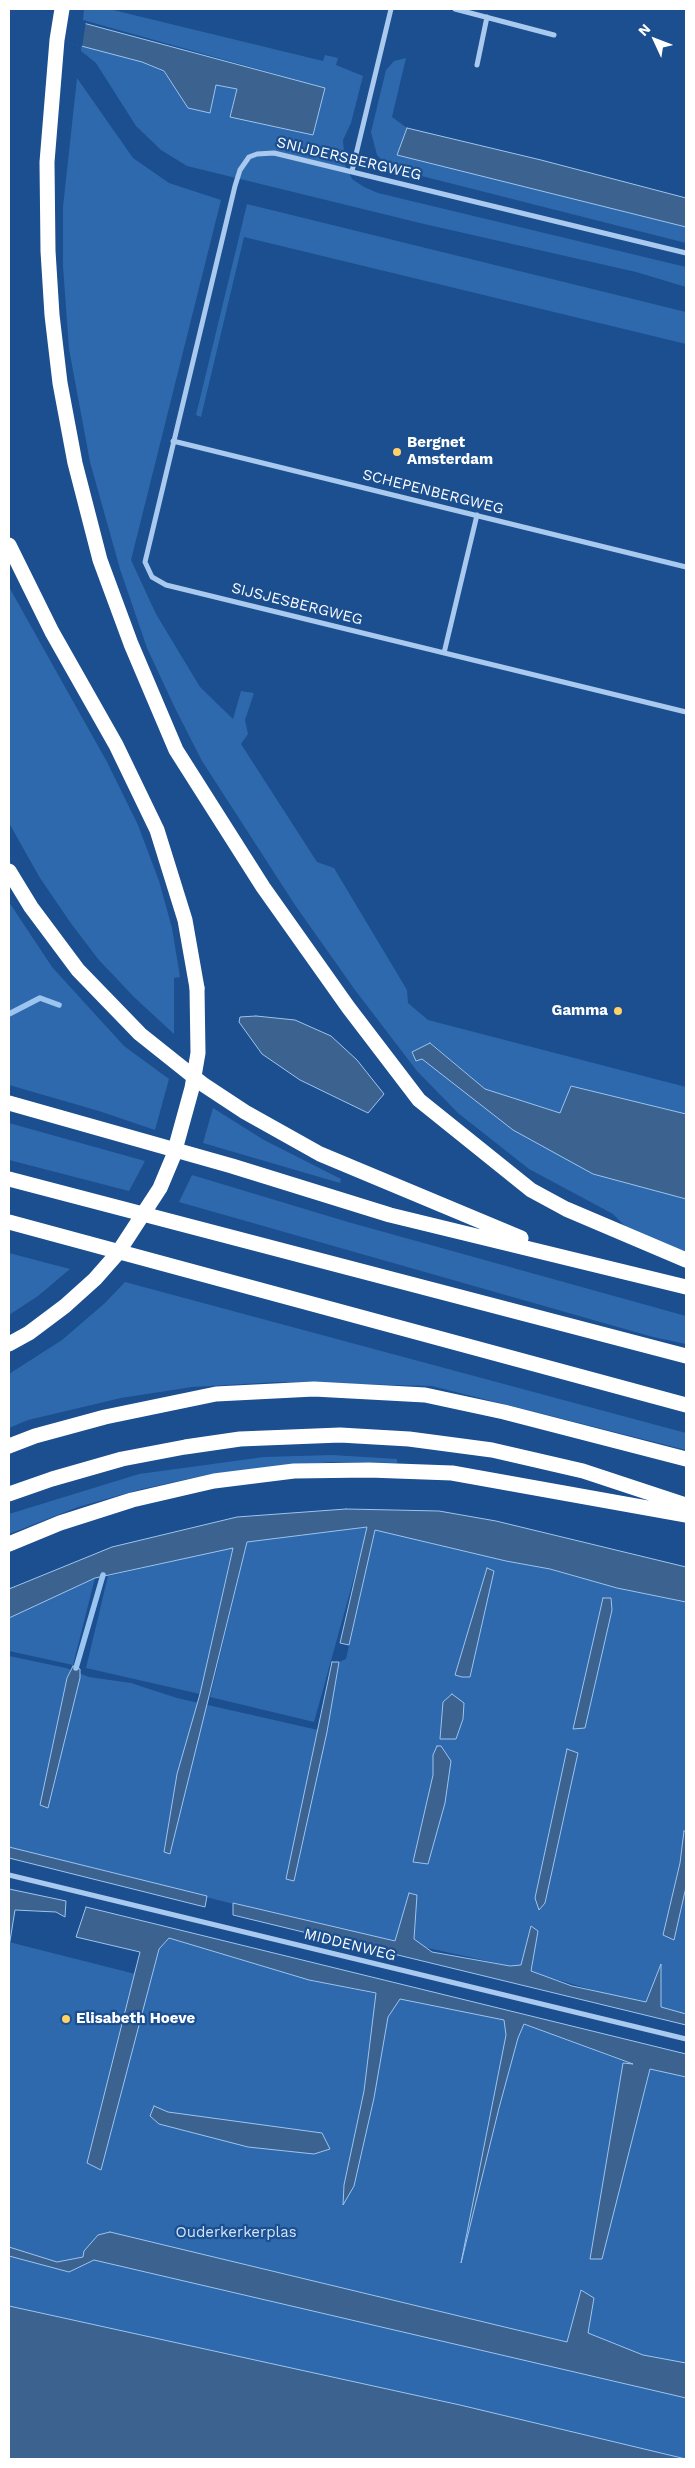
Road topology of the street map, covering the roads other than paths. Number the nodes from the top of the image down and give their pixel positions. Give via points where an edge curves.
1 (62, 9) edge
2 (391, 9) edge
3 (455, 9) edge
4 (487, 17) junction
5 (554, 35) dead end
6 (477, 66) dead end
7 (352, 172) junction
8 (686, 253) edge
9 (173, 441) junction
10 (477, 515) junction
11 (9, 545) edge
12 (686, 567) edge
13 (148, 572) joint
14 (444, 653) junction
15 (686, 712) edge
16 (9, 871) edge
17 (9, 1103) edge
18 (9, 1179) edge
19 (9, 1222) edge
20 (562, 1255) junction
21 (686, 1260) edge
22 (686, 1286) edge
23 (9, 1344) edge
24 (686, 1356) edge
25 (686, 1406) edge
26 (9, 1446) edge
27 (686, 1459) edge
28 (9, 1494) edge
29 (686, 1505) edge
30 (686, 1515) edge
31 (9, 1544) edge
32 (9, 1875) edge
33 (686, 2039) edge

1 - 21 highway via 47,162 48,250 60,383 75,463 100,560 176,750 268,895 348,1008 419,1100 531,1190
2 - 7 street
3 - 4 street
4 - 5 street
4 - 6 street
7 - 8 street, SNIJDERSBERGWEG
7 - 9 street, SNIJDERSBERGWEG via 266,152 249,157 243,163
9 - 10 street, SCHEPENBERGWEG
9 - 13 street, SNIJDERSBERGWEG via 145,555
10 - 12 street, SCHEPENBERGWEG
10 - 14 street
11 - 23 highway, bridge via 52,632 116,745 157,830 185,920 197,988 198,1053 173,1157 160,1188 117,1254 95,1279 65,1306
13 - 14 street, SIJSJESBERGWEG via 157,582 166,585
14 - 15 street, SIJSJESBERGWEG
16 - 20 highway via 31,907 78,970 140,1034 204,1085 320,1154
17 - 20 highway via 390,1215
18 - 24 highway
19 - 25 highway
20 - 22 highway
26 - 27 highway via 104,1417 216,1394 314,1389 425,1395
28 - 29 highway via 122,1459 185,1447 240,1440 340,1435 409,1439 492,1450 583,1471
30 - 31 highway via 452,1473 294,1471 214,1481 132,1500 60,1523
32 - 33 street, MIDDENWEG

